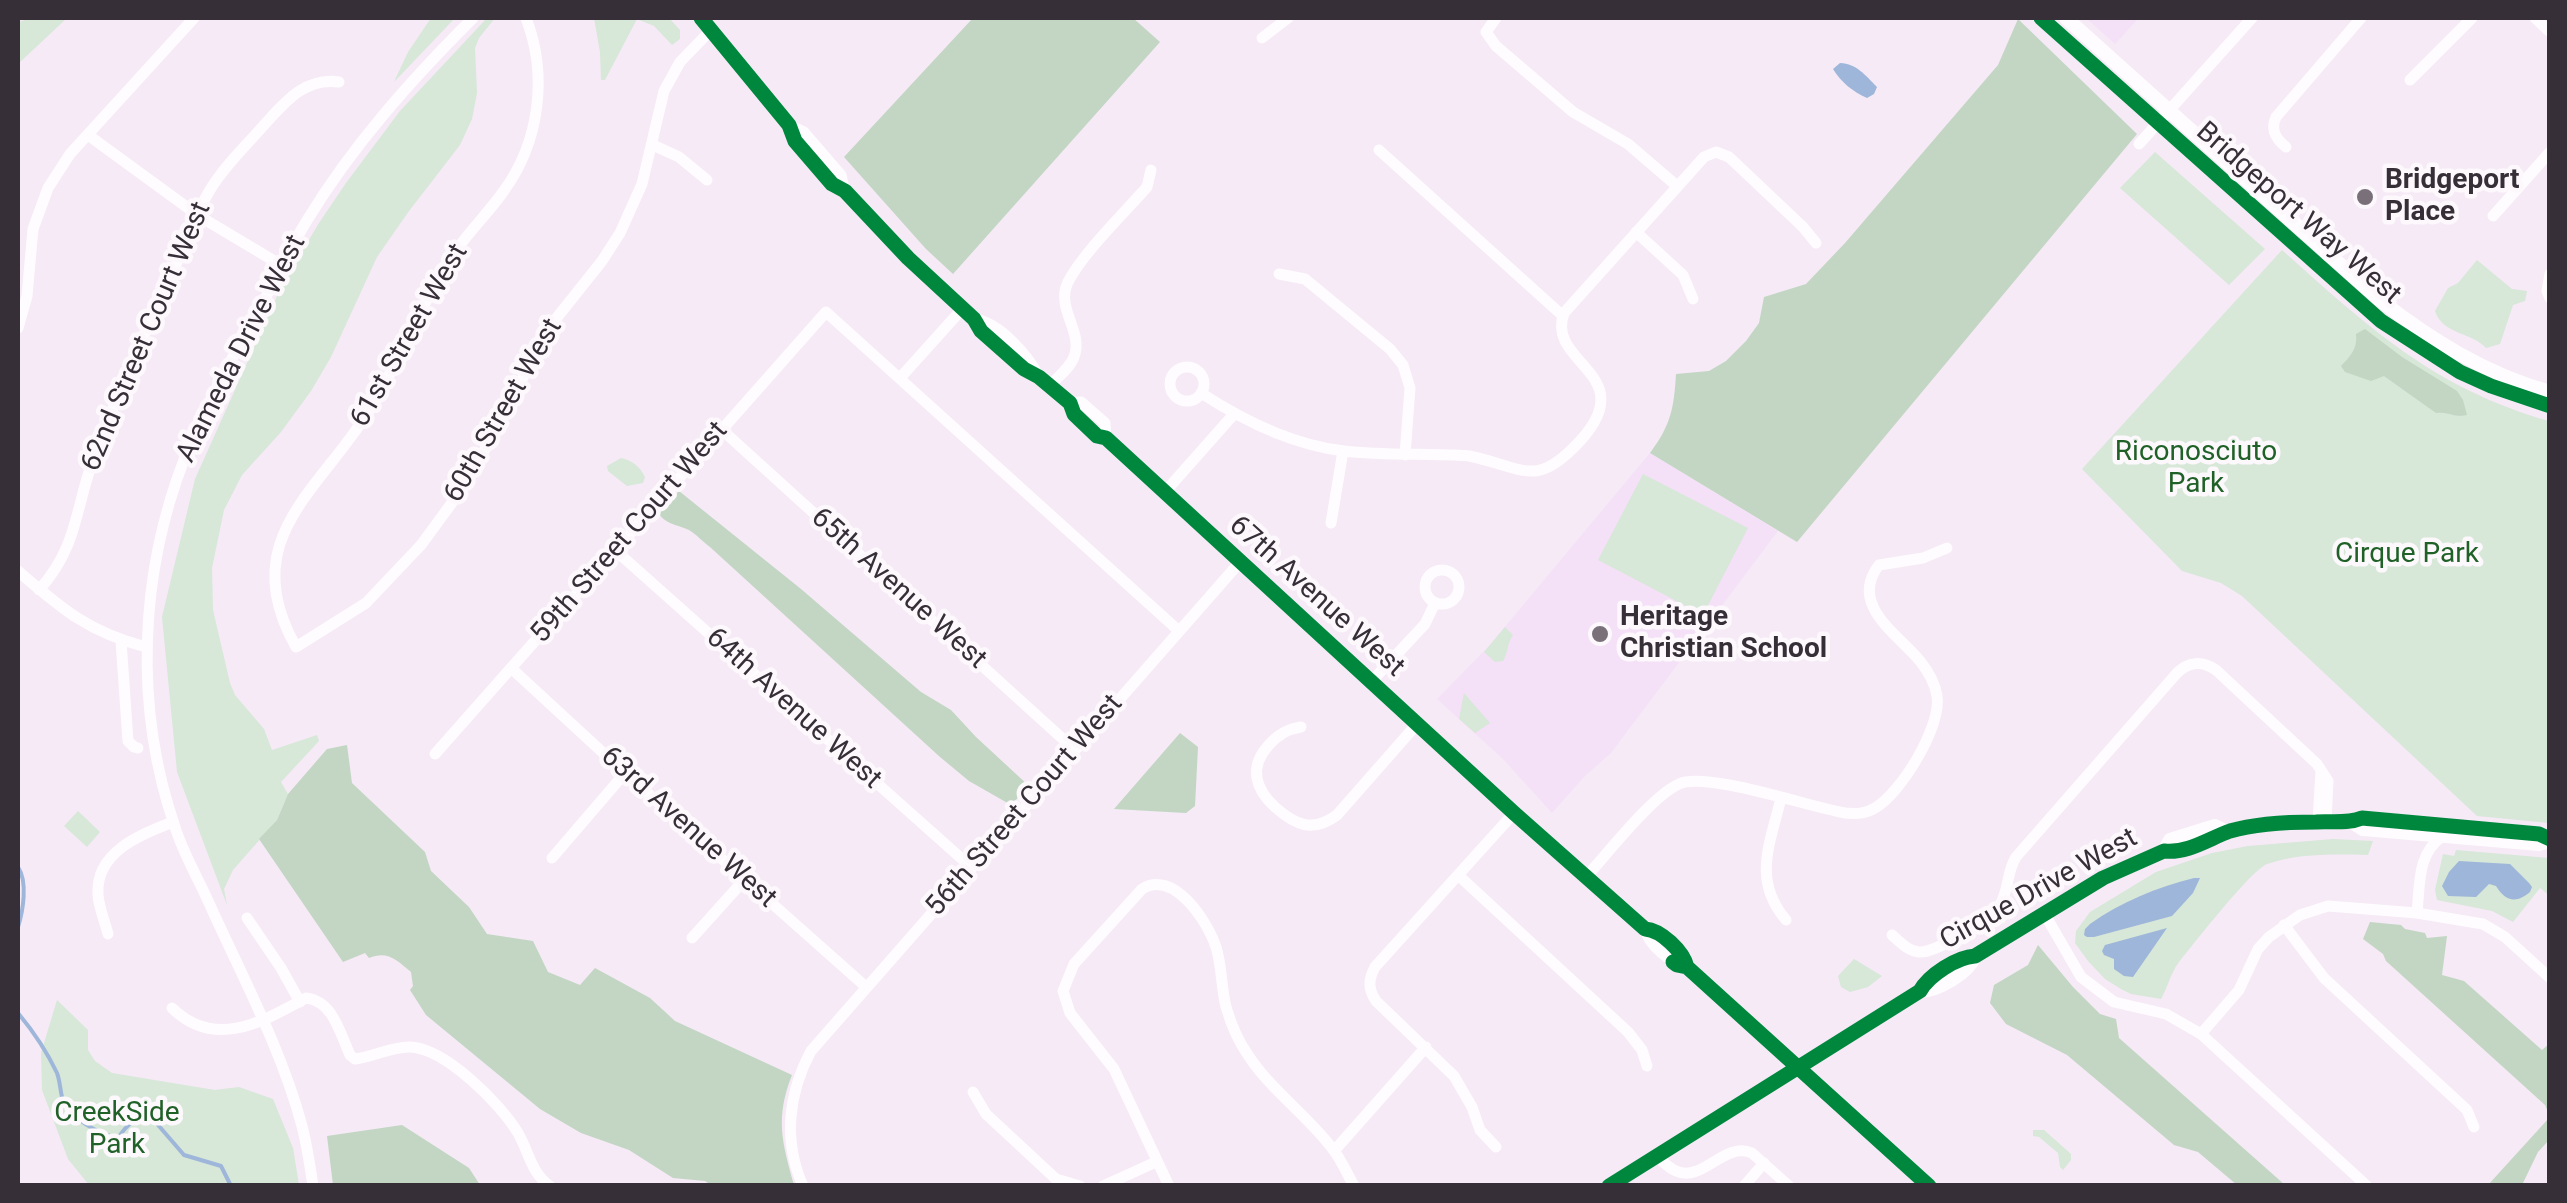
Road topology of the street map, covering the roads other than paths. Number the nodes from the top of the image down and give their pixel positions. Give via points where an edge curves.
1 (194, 18) edge
2 (473, 18) edge
3 (526, 18) edge
4 (701, 18) edge
5 (1288, 18) edge
6 (1496, 18) edge
7 (2040, 18) edge
8 (2066, 18) edge
9 (2252, 18) edge
10 (2362, 18) edge
11 (2472, 18) edge
12 (2534, 18) edge
13 (711, 30) junction
14 (2550, 32) edge
15 (1262, 38) dead end
16 (2410, 80) dead end
17 (339, 82) dead end
18 (2169, 112) junction
19 (2158, 124) junction
20 (88, 135) junction
21 (2138, 144) dead end
22 (652, 145) junction
23 (2286, 148) dead end
24 (1379, 150) dead end
25 (2550, 152) edge
26 (1152, 170) dead end
27 (707, 180) dead end
28 (1676, 186) junction
29 (199, 216) junction
30 (2493, 216) dead end
31 (1636, 232) junction
32 (1816, 243) dead end
33 (281, 265) junction
34 (1279, 274) dead end
35 (2550, 274) edge
36 (2550, 298) edge
37 (1693, 299) dead end
38 (962, 308) junction
39 (1563, 316) junction
40 (18, 328) edge
41 (900, 378) junction
42 (1044, 382) junction
43 (1201, 392) dead end
44 (2550, 392) edge
45 (2550, 406) edge
46 (1234, 414) junction
47 (722, 429) junction
48 (1343, 451) junction
49 (1405, 455) junction
50 (1164, 492) junction
51 (1331, 522) dead end
52 (1947, 548) dead end
53 (616, 550) junction
54 (1240, 562) junction
55 (18, 571) edge
56 (40, 590) junction
57 (1435, 602) dead end
58 (1179, 631) junction
59 (121, 641) junction
60 (146, 647) junction
61 (296, 648) joint
62 (511, 668) junction
63 (1372, 681) junction
64 (1417, 724) junction
65 (1301, 727) dead end
66 (138, 748) dead end
67 (1074, 750) junction
68 (435, 754) dead end
69 (625, 774) junction
70 (1781, 798) junction
71 (1514, 813) junction
72 (173, 822) junction
73 (2322, 822) junction
74 (2352, 822) junction
75 (2406, 833) junction
76 (2443, 836) junction
77 (2550, 840) edge
78 (552, 858) dead end
79 (2423, 858) junction
80 (971, 867) junction
81 (1458, 875) junction
82 (1586, 877) junction
83 (745, 879) junction
84 (2417, 912) junction
85 (2044, 913) junction
86 (247, 918) dead end
87 (1786, 920) dead end
88 (2284, 925) junction
89 (108, 934) dead end
90 (1892, 935) dead end
91 (692, 938) dead end
92 (2550, 978) edge
93 (865, 986) junction
94 (300, 1002) junction
95 (172, 1008) dead end
96 (263, 1020) junction
97 (2201, 1034) junction
98 (1426, 1047) junction
99 (1647, 1066) dead end
100 (1798, 1066) junction
101 (973, 1092) dead end
102 (2474, 1126) dead end
103 (1496, 1147) dead end
104 (1334, 1151) junction
105 (1656, 1156) junction
106 (1156, 1162) junction
107 (1764, 1163) junction
108 (313, 1186) edge
109 (550, 1186) edge
110 (803, 1186) edge
111 (1080, 1186) edge
112 (1103, 1186) edge
113 (1169, 1186) edge
114 (1354, 1186) edge
115 (1609, 1186) edge
116 (1744, 1186) edge
117 (1789, 1186) edge
118 (1929, 1186) edge
119 (2367, 1186) edge

1 - 20 street
2 - 33 street, Alameda Drive West via 368,133
3 - 61 street, 61st Street West via 538,76 536,116 524,155 434,285 370,409 284,531 276,596
4 - 13 street, 67th Avenue West
5 - 15 street
6 - 28 street via 1486,34 1537,82
7 - 19 main road, Bridgeport Way West
8 - 18 main road, Bridgeport Way West
9 - 18 street
10 - 23 street via 2276,117 2275,135
11 - 16 street
12 - 14 street
13 - 22 street, 60th Street West via 671,76
13 - 38 street, 67th Avenue West via 826,178
17 - 29 street, 62nd Street Court West via 322,80 292,95 226,167
18 - 19 street
18 - 44 main road, Bridgeport Way West via 2402,318 2468,359
19 - 21 street
19 - 45 main road, Bridgeport Way West via 2381,321 2476,380
20 - 29 street
20 - 40 street via 59,168 40,208
22 - 27 street
22 - 61 street, 60th Street West via 620,233 547,330 444,515 366,603
24 - 39 street
25 - 30 street
26 - 42 street via 1147,187 1066,285 1075,356
28 - 31 street
28 - 32 street via 1702,159 1721,153
29 - 33 street
29 - 56 street, 62nd Street Court West via 107,422 70,545
31 - 37 street via 1683,276
31 - 39 street
33 - 60 street, Alameda Drive West via 185,457 154,576
34 - 49 street via 1305,279 1403,364 1410,388
35 - 36 street
38 - 41 street
38 - 42 street, 67th Avenue West via 987,321
39 - 49 street via 1563,337 1602,400 1596,421 1562,460 1530,472 1469,456
41 - 47 street, 59th Street Court West via 826,312
41 - 58 street
42 - 50 street, 67th Avenue West
43 - 46 street
46 - 48 street
46 - 50 street
47 - 53 street, 59th Street Court West
47 - 67 street, 65th Avenue West
48 - 49 street
48 - 51 street
50 - 54 street, 67th Avenue West
52 - 70 street via 1880,565 1872,574 1877,614 1920,661 1937,696 1935,719 1900,784 1878,807 1857,814
53 - 62 street, 59th Street Court West
53 - 80 street, 64th Avenue West
54 - 58 street, 56th Street Court West
54 - 63 street, 67th Avenue West
55 - 56 street
56 - 59 street via 89,628
57 - 63 street via 1425,624
58 - 67 street, 56th Street Court West
59 - 60 street
59 - 66 street via 128,741
60 - 72 street, Alameda Drive West via 150,730
62 - 68 street, 59th Street Court West
62 - 69 street, 63rd Avenue West
63 - 64 street, 67th Avenue West
64 - 65 street via 1337,816 1306,826 1266,799 1256,777 1263,752 1282,733
64 - 71 street, 67th Avenue West
67 - 80 street, 56th Street Court West
69 - 78 street
69 - 83 street, 63rd Avenue West
70 - 82 street via 1703,780 1677,784
70 - 87 street via 1766,883
71 - 81 street
71 - 82 street, 67th Avenue West
72 - 89 street via 129,841 106,866 98,895
72 - 96 street, Alameda Drive West
73 - 74 main road, Cirque Drive West
73 - 85 main road, Cirque Drive West via 2266,825 2164,850
73 - 90 street via 2328,782 2309,754 2216,670 2195,663 2176,673 2020,852 1994,912 1923,952
74 - 75 main road, Cirque Drive West
74 - 77 main road, Cirque Drive West
75 - 76 main road, Cirque Drive West
75 - 79 street
76 - 77 main road, Cirque Drive West
76 - 79 street
79 - 84 street
80 - 93 street, 56th Street Court West
81 - 98 street via 1369,982 1376,1001
81 - 99 street via 1628,1032
82 - 100 street, 67th Avenue West via 1645,929 1646,938
83 - 91 street
83 - 93 street, 63rd Avenue West
84 - 88 street via 2328,906
84 - 92 street via 2484,924
85 - 97 street via 2089,985 2114,1002 2166,1014
85 - 100 main road, Cirque Drive West via 1931,991 1920,990
86 - 94 street
88 - 97 street via 2258,949 2240,990
88 - 102 street via 2324,978 2468,1110
93 - 110 street, 56th Street Court West via 811,1051 796,1083 791,1143
94 - 96 street
94 - 109 street via 314,999 326,1006 355,1059 406,1047 446,1062 502,1110 535,1172
95 - 96 street via 193,1024 223,1031
96 - 108 street, Alameda Drive West via 302,1127
97 - 119 street
98 - 103 street via 1454,1076 1480,1130
98 - 104 street
100 - 105 main road, Cirque Drive West
100 - 118 street, 67th Avenue West
101 - 111 street via 986,1114 1056,1179
104 - 106 street via 1244,1049 1227,1010 1207,926 1159,883 1142,890 1074,964 1063,996 1114,1069
104 - 114 street
105 - 107 street via 1680,1173 1738,1149
105 - 115 main road, Cirque Drive West
106 - 112 street
106 - 113 street
107 - 116 street
107 - 117 street

